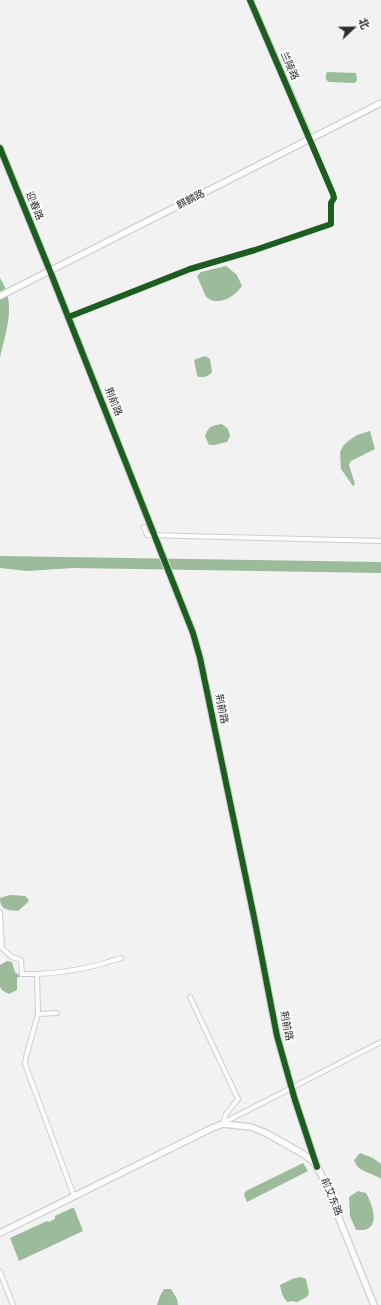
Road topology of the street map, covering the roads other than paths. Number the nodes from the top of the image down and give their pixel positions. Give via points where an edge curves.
1 (250, 0) edge
2 (381, 103) edge
3 (310, 139) junction
4 (0, 148) edge
5 (50, 271) junction
6 (0, 296) edge
7 (71, 316) dead end
8 (144, 527) dead end
9 (155, 536) junction
10 (381, 541) edge
11 (0, 912) edge
12 (122, 958) dead end
13 (37, 974) junction
14 (190, 997) dead end
15 (57, 1013) dead end
16 (38, 1014) junction
17 (381, 1042) edge
18 (292, 1088) junction
19 (222, 1124) junction
20 (317, 1167) junction
21 (74, 1196) junction
22 (0, 1233) edge
23 (0, 1272) edge
24 (13, 1305) edge
25 (374, 1305) edge

1 - 3 street, 兰陵路
2 - 3 street, 麒麟路
3 - 5 street, 麒麟路
3 - 7 street via 334,198 331,203 331,224 190,269
4 - 5 street, 迎春路
5 - 6 street, 麒麟路
5 - 9 street, 荆前路
8 - 9 street via 147,535
9 - 10 street
9 - 18 street, 荆前路 via 200,658 277,1036
11 - 13 street via 2,948 12,957 21,960 22,974
12 - 13 street via 63,972
13 - 16 street
14 - 19 street via 238,1099 226,1114
15 - 16 street
16 - 21 street via 25,1064
17 - 18 street
18 - 19 street
18 - 20 street, 荆前路
19 - 20 street, 前艾东路 via 251,1127 266,1133 304,1154
19 - 21 street
20 - 25 street, 前艾东路
21 - 22 street
23 - 24 street

